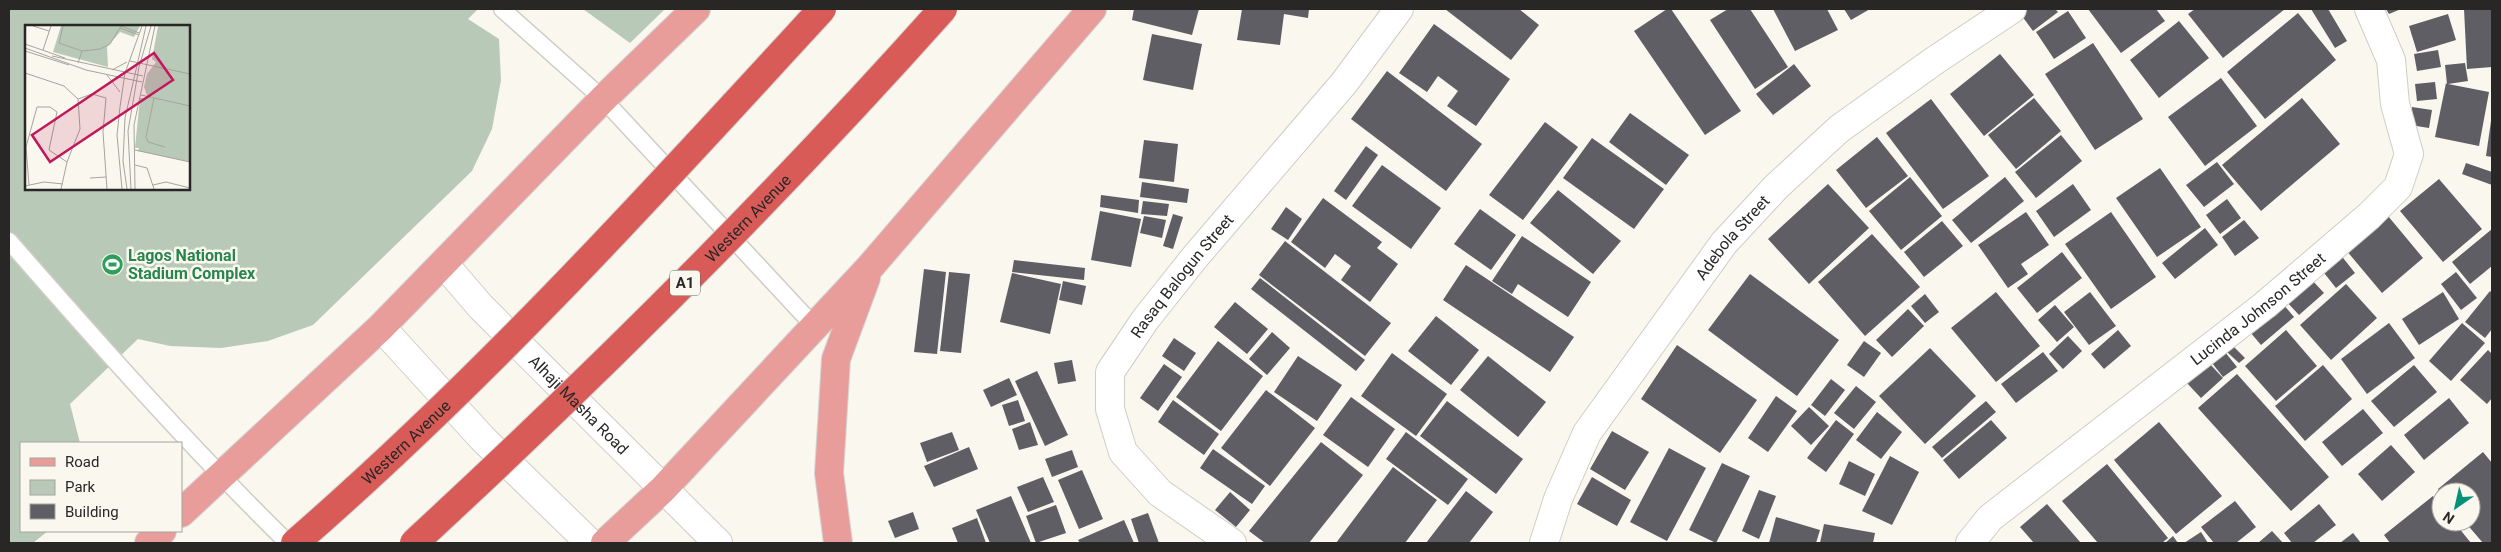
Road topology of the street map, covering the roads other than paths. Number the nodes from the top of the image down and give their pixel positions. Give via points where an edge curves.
1 (502, 9) edge
2 (696, 9) edge
3 (822, 9) edge
4 (943, 9) edge
5 (1092, 9) edge
6 (1399, 9) edge
7 (2012, 9) edge
8 (2369, 9) edge
9 (603, 99) junction
10 (9, 241) edge
11 (444, 264) junction
12 (870, 267) junction
13 (814, 326) junction
14 (381, 327) junction
15 (220, 476) junction
16 (664, 489) junction
17 (182, 512) edge
18 (161, 532) edge
19 (149, 543) edge
20 (288, 543) edge
21 (295, 543) edge
22 (414, 543) edge
23 (590, 543) edge
24 (604, 543) edge
25 (718, 543) edge
26 (838, 543) edge
27 (1232, 543) edge
28 (1544, 543) edge
29 (1970, 543) edge

1 - 9 lane
2 - 9 main road
3 - 21 highway, Western Avenue, bridge via 583,268 349,496
4 - 22 highway, Western Avenue / A1, bridge via 669,299
5 - 12 main road
6 - 27 street, Rasaq Balogun Street via 1344,83 1195,257 1145,320 1110,372 1110,409 1123,452 1160,493
7 - 28 street, Adebola Street via 1840,129 1776,187 1724,243 1588,433 1558,498
8 - 29 street, Lucinda Johnson Street via 2391,60 2395,104 2409,154 2398,188 2265,306 1990,518
9 - 11 main road
9 - 13 lane
10 - 15 lane
11 - 14 main road
11 - 16 street, Alhaji Masha Road via 481,307
12 - 13 main road
12 - 26 main road via 836,359 829,473
13 - 16 main road
14 - 15 main road
14 - 23 street via 482,438
15 - 17 main road
15 - 20 lane
16 - 24 main road
16 - 25 street, Alhaji Masha Road
18 - 19 main road

